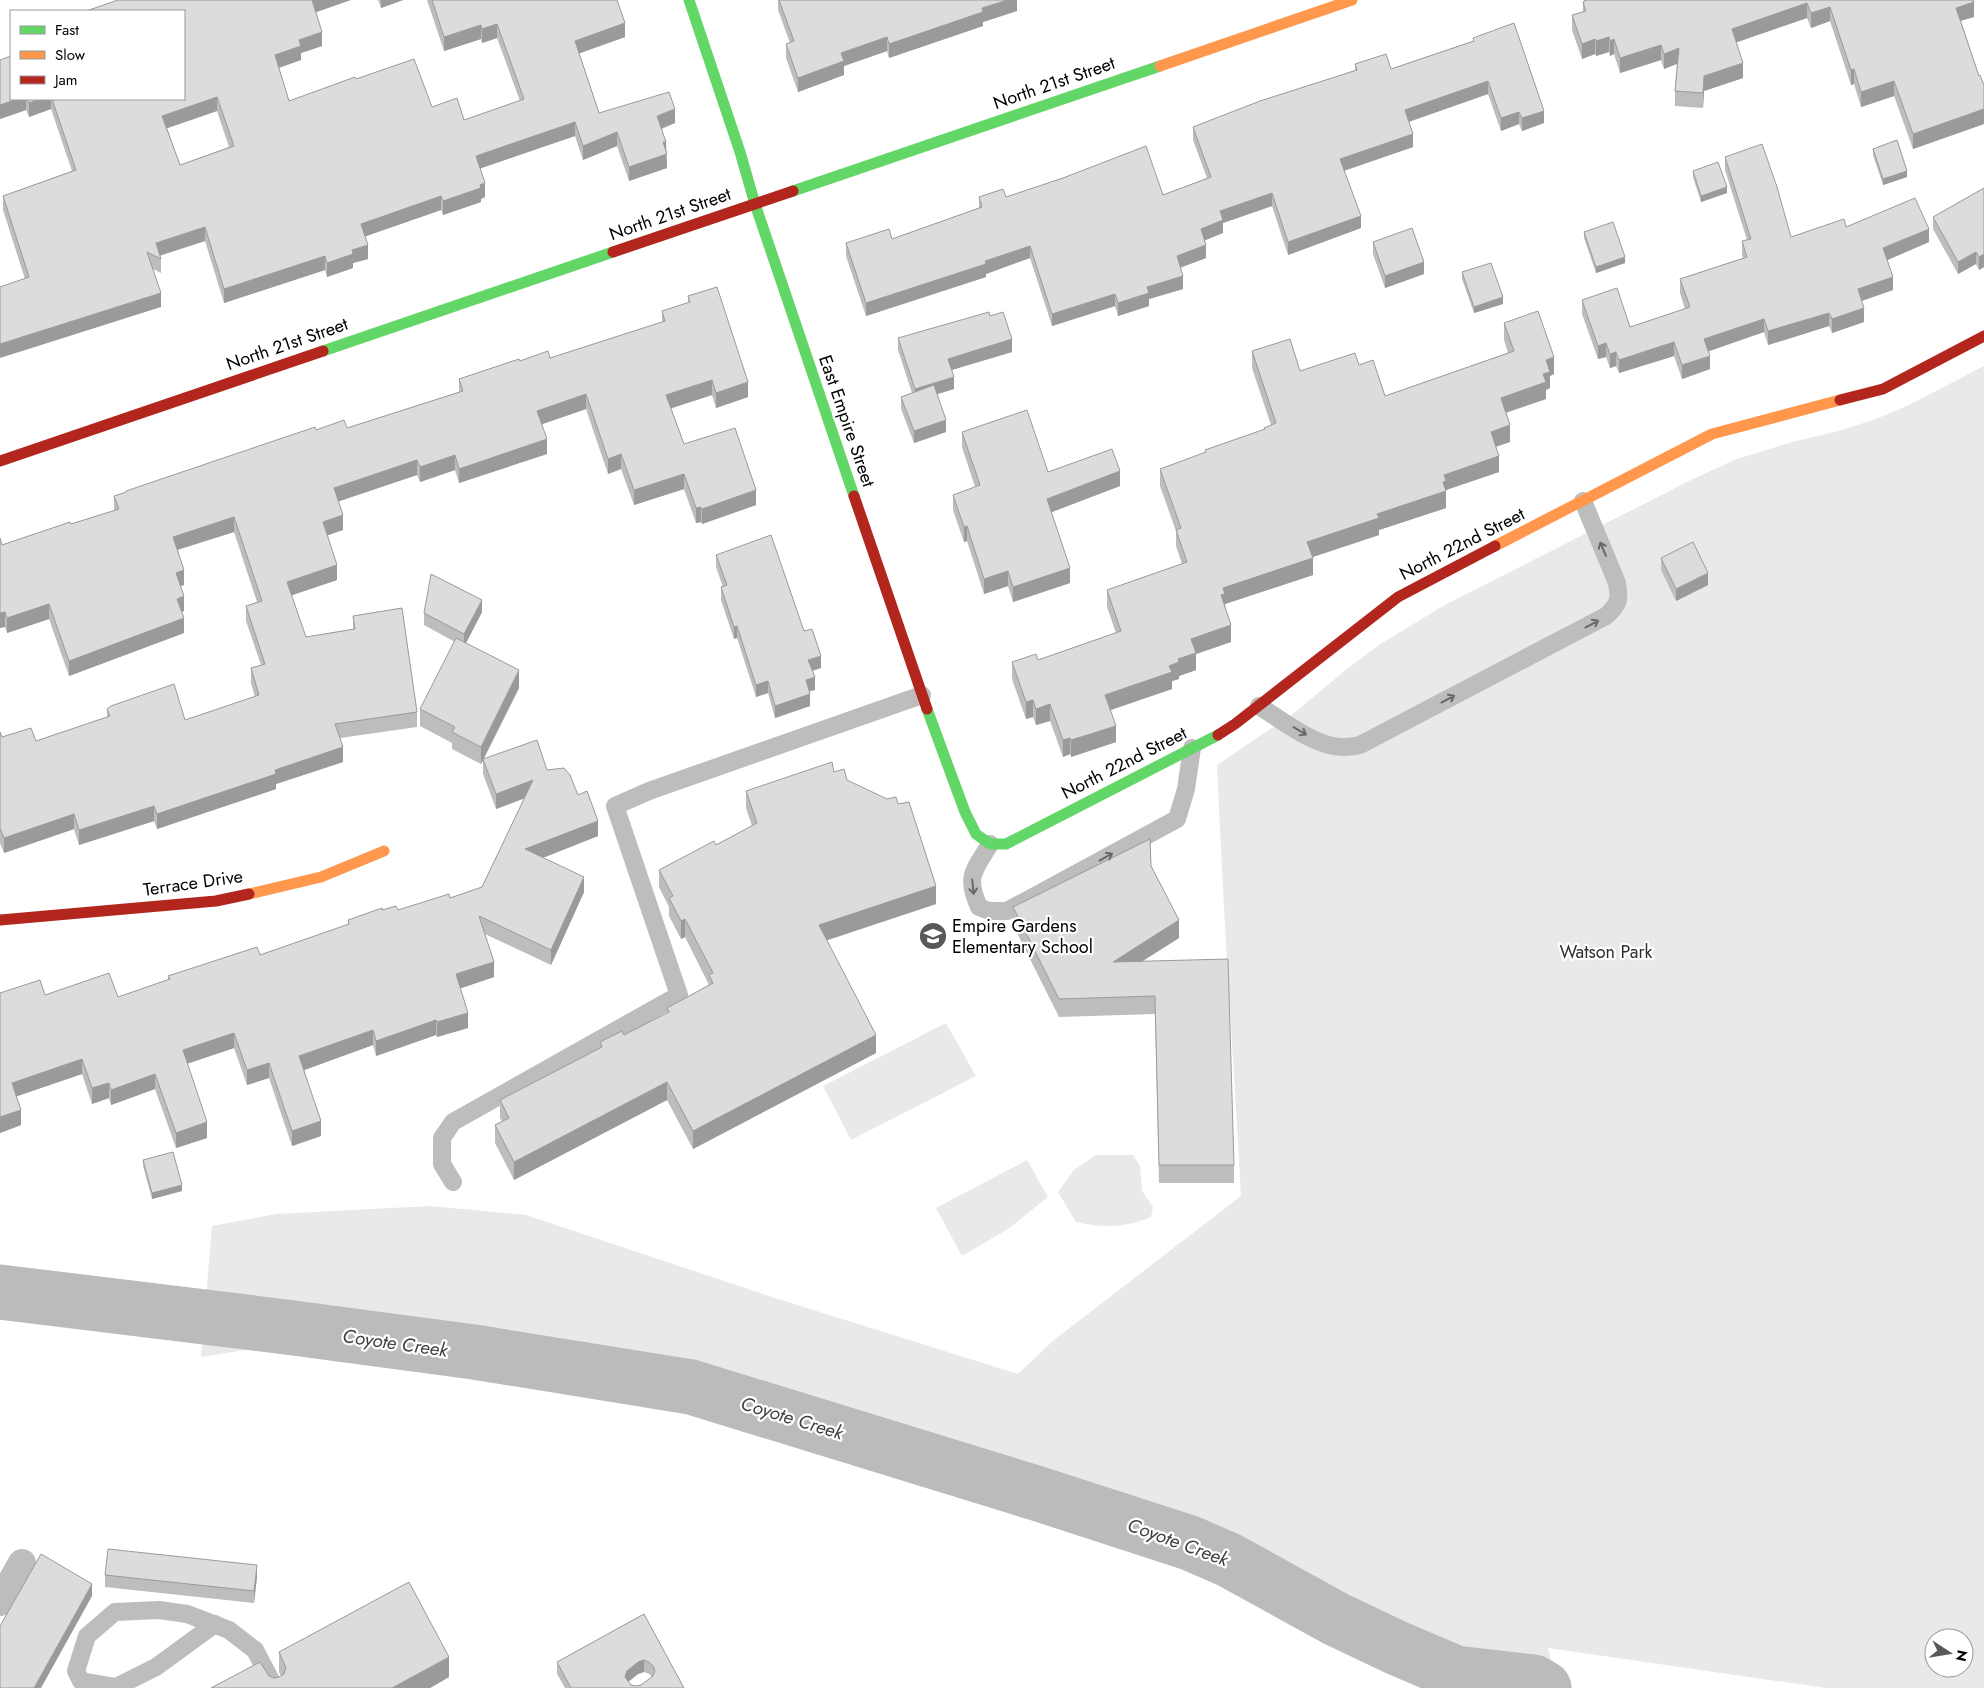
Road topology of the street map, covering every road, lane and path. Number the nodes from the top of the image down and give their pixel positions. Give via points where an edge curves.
1 (689, 0) edge
2 (1352, 0) edge
3 (755, 204) junction
4 (1984, 336) edge
5 (0, 460) edge
6 (1583, 501) junction
7 (922, 695) junction
8 (1259, 706) junction
9 (1192, 748) junction
10 (990, 844) junction
11 (384, 851) dead end
12 (0, 920) edge
13 (453, 1182) dead end
14 (22, 1563) dead end
15 (0, 1602) edge
16 (215, 1624) junction
17 (275, 1688) edge

1 - 3 street, East Empire Street
2 - 3 street, North 21st Street
3 - 5 street, North 21st Street
3 - 7 street, East Empire Street
4 - 6 street, North 22nd Street via 1883,389 1712,434
6 - 8 street, North 22nd Street via 1398,597
8 -> 6 lane via 1314,740 1344,748 1360,745 1606,616 1617,606 1617,583
7 - 10 street, East Empire Street via 965,812 976,834
7 - 13 lane via 649,791 615,806 679,995 453,1122 442,1138 442,1164
8 - 9 street, North 22nd Street via 1215,737
9 - 10 street, North 22nd Street via 1006,844
10 -> 9 lane via 973,872 971,890 979,907 989,911 1007,911 1177,819 1186,789
11 - 12 street, Terrace Drive via 321,877 216,902
14 - 15 street
16 - 16 lane via 187,1614 159,1610 115,1612 87,1636 76,1671 81,1681 116,1687 156,1667
16 - 17 lane via 229,1630 255,1650

